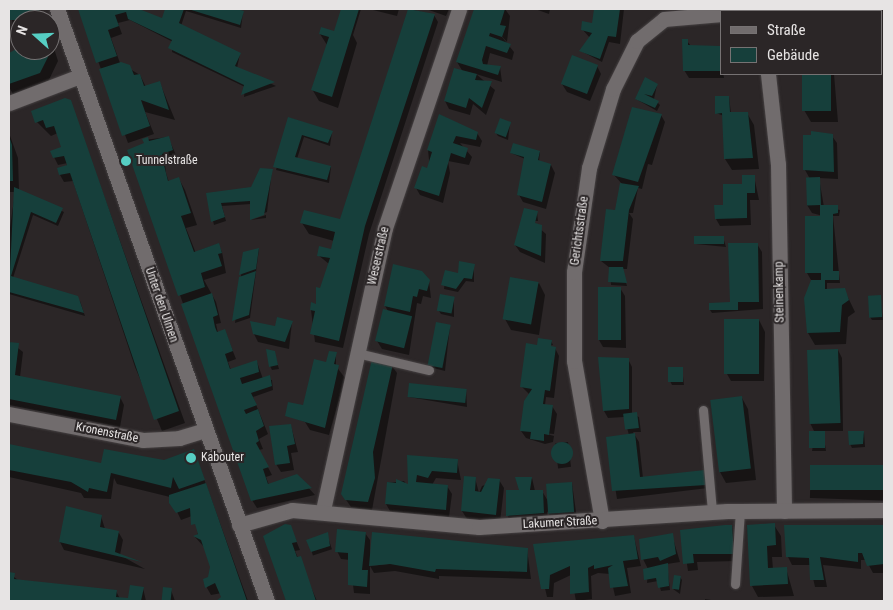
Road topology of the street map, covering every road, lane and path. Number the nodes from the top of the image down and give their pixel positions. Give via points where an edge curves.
1 (57, 9) edge
2 (460, 9) edge
3 (720, 14) edge
4 (768, 75) edge
5 (80, 76) junction
6 (9, 103) edge
7 (357, 353) junction
8 (429, 370) dead end
9 (703, 410) dead end
10 (9, 414) edge
11 (205, 430) junction
12 (323, 510) junction
13 (884, 510) edge
14 (712, 511) junction
15 (740, 511) junction
16 (784, 511) junction
17 (602, 521) junction
18 (239, 525) junction
19 (735, 584) dead end
20 (267, 601) edge

1 - 5 street, Unter den Ulmen
2 - 7 street, Weserstraße via 385,228
3 - 17 street, Gerichtsstraße via 664,19 637,41 613,89 589,168 574,272 574,361
4 - 16 street, Steinenkamp via 778,164
5 - 6 street
5 - 11 street, Unter den Ulmen
7 - 8 lane
7 - 12 street, Weserstraße
9 - 14 lane
10 - 11 street, Kronenstraße via 142,440 178,438
11 - 18 street, Unter den Ulmen
12 - 17 street, Lakumer Straße via 479,527
12 - 18 street, Lakumer Straße via 270,513
13 - 16 street, Lakumer Straße
14 - 15 street, Lakumer Straße
14 - 17 street, Lakumer Straße
15 - 16 street, Lakumer Straße
15 - 19 lane
18 - 20 street, Unter den Ulmen

